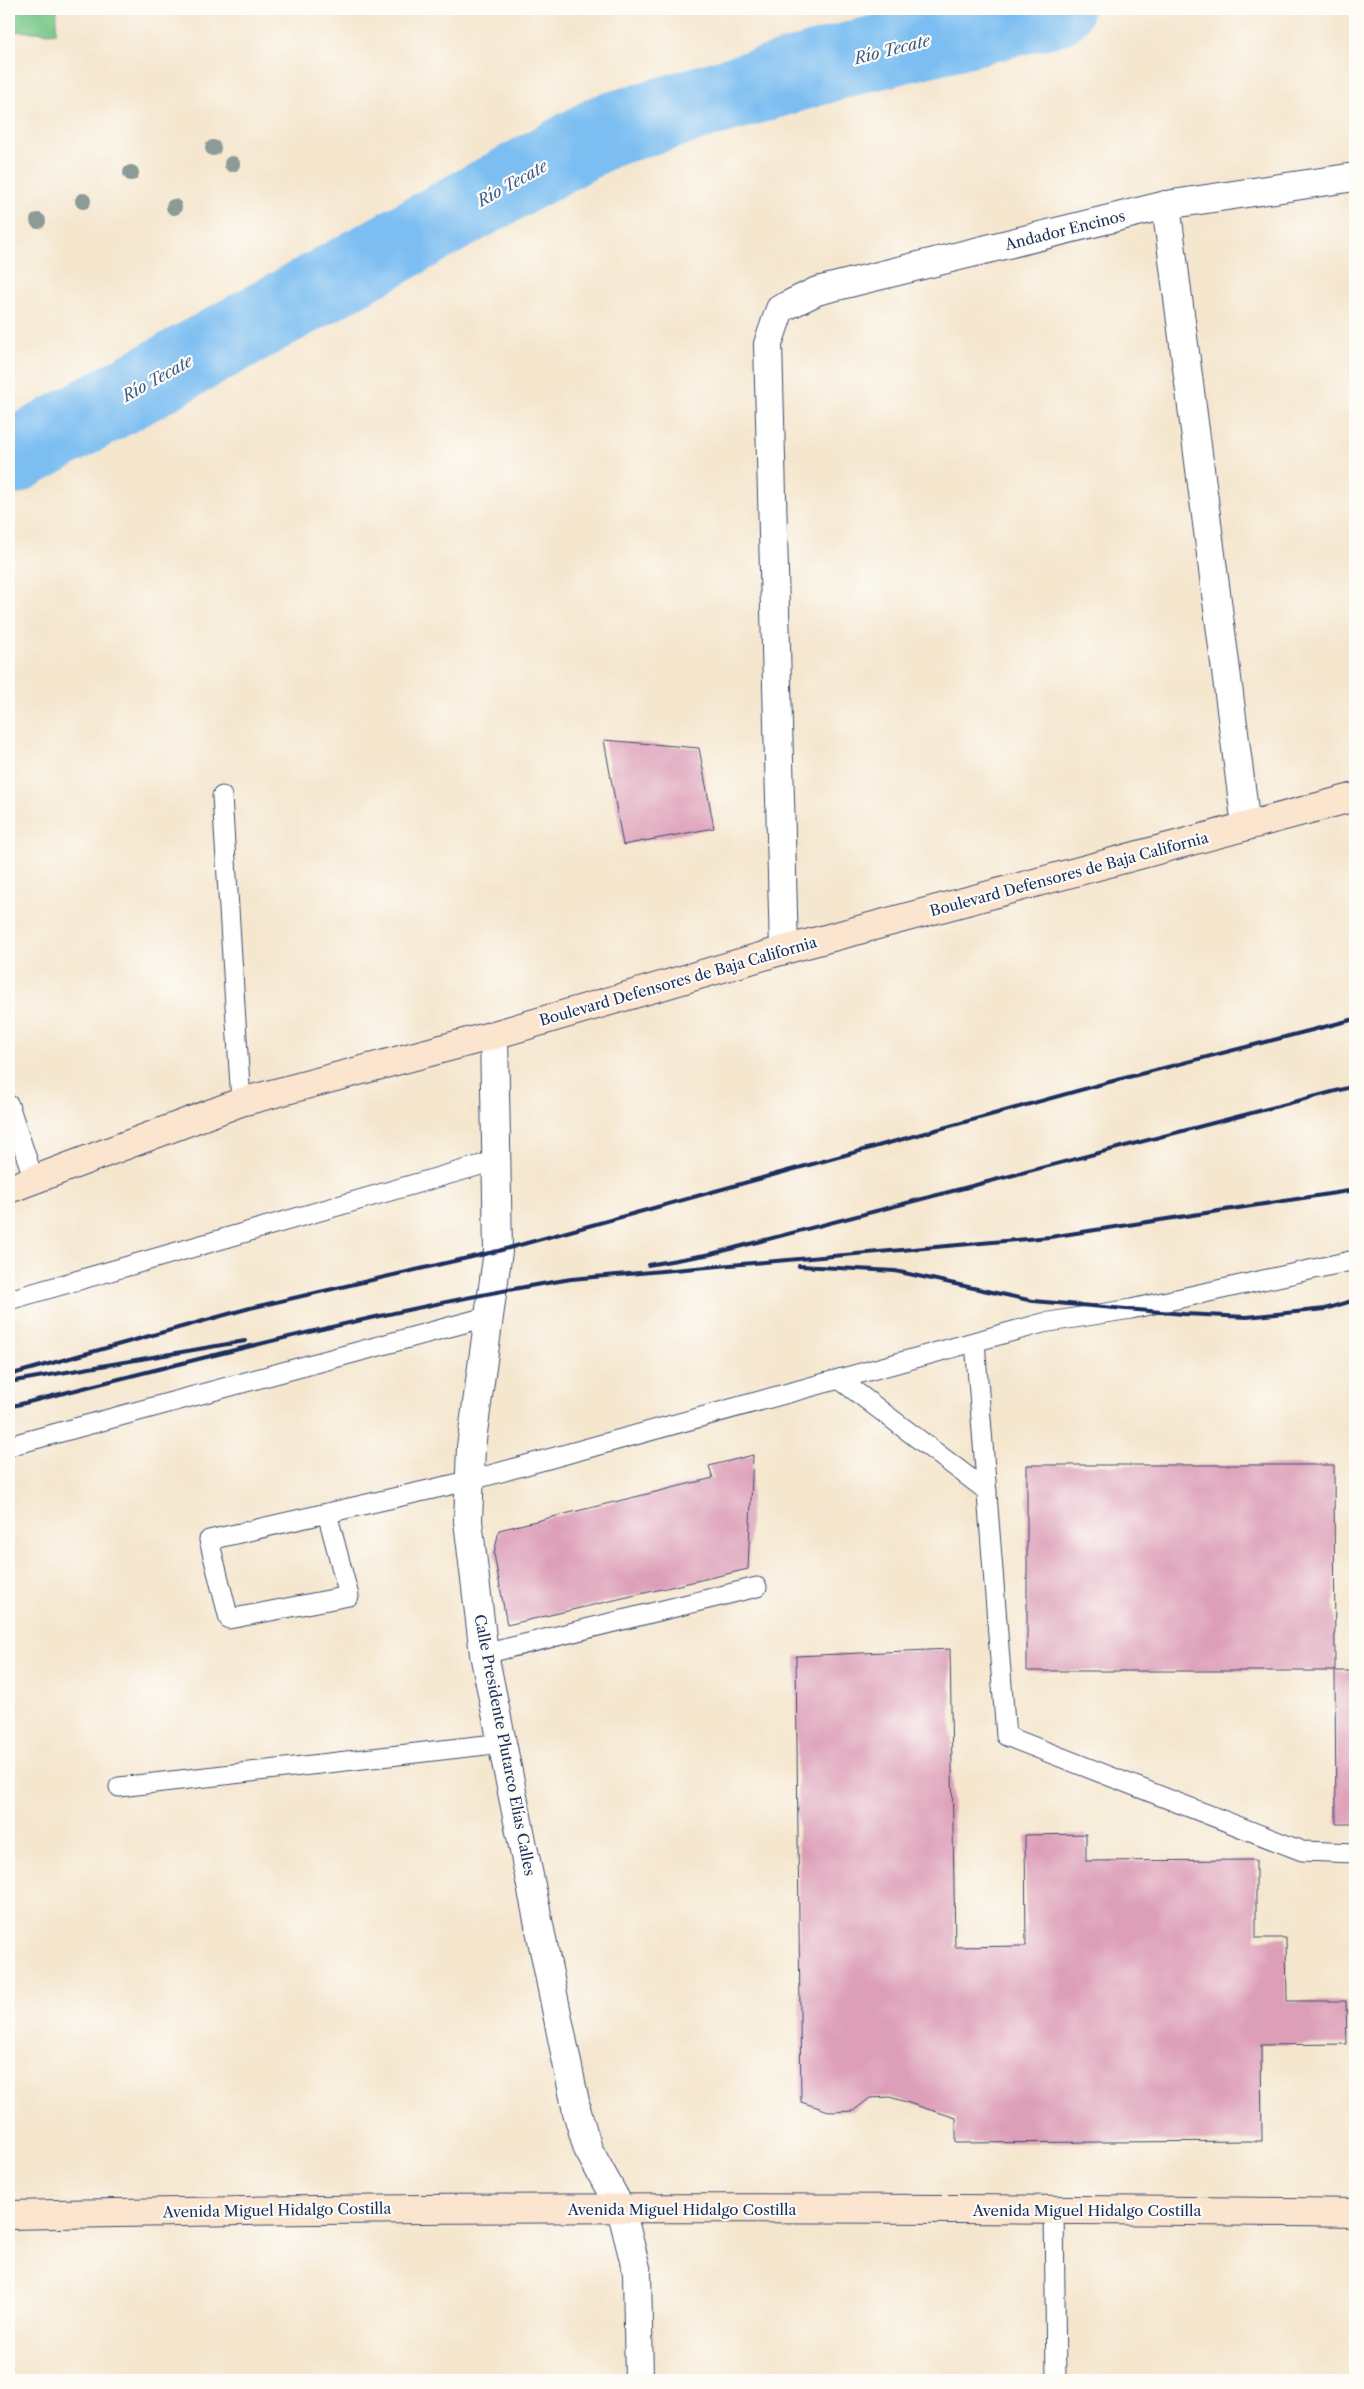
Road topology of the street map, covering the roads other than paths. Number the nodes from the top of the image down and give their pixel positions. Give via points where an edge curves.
1 (1355, 177) edge
2 (1166, 205) junction
3 (222, 796) dead end
4 (1355, 797) edge
5 (1246, 826) junction
6 (784, 950) junction
7 (494, 1035) junction
8 (242, 1102) junction
9 (9, 1105) edge
10 (495, 1161) junction
11 (34, 1180) junction
12 (9, 1190) edge
13 (1355, 1260) edge
14 (9, 1300) edge
15 (490, 1316) junction
16 (975, 1342) junction
17 (838, 1379) junction
18 (9, 1446) edge
19 (468, 1481) junction
20 (987, 1491) junction
21 (327, 1513) junction
22 (757, 1587) dead end
23 (484, 1654) junction
24 (503, 1744) junction
25 (119, 1787) dead end
26 (1355, 1853) edge
27 (621, 2209) junction
28 (1054, 2209) junction
29 (1355, 2213) edge
30 (9, 2215) edge
31 (639, 2380) edge
32 (1056, 2380) edge

1 - 2 street, Andador Encinos
2 - 5 street
2 - 6 street, Andador Encinos via 817,291 780,309 768,344
3 - 8 lane
4 - 5 main road, Boulevard Defensores de Baja California
5 - 6 main road, Boulevard Defensores de Baja California
6 - 7 main road, Boulevard Defensores de Baja California
7 - 8 main road, Boulevard Defensores de Baja California
7 - 10 street, Calle Presidente Plutarco Elías Calles
8 - 11 main road, Boulevard Defensores de Baja California
9 - 11 lane
10 - 14 lane
10 - 15 street, Calle Presidente Plutarco Elías Calles via 499,1234
11 - 12 main road, Boulevard Defensores de Baja California
13 - 16 lane via 1131,1309 1042,1323
15 - 18 lane
15 - 19 street, Calle Presidente Plutarco Elías Calles
16 - 17 lane
16 - 20 lane
17 - 19 lane
17 - 20 lane
19 - 21 lane
19 - 23 street, Calle Presidente Plutarco Elías Calles via 468,1522
20 - 26 lane via 1006,1736 1302,1851
21 - 21 lane via 209,1540 229,1619 349,1596
22 - 23 lane
23 - 24 street, Calle Presidente Plutarco Elías Calles
24 - 25 lane
24 - 27 street, Calle Presidente Plutarco Elías Calles via 577,2112 588,2149
27 - 28 main road, Avenida Miguel Hidalgo Costilla
27 - 30 main road, Avenida Miguel Hidalgo Costilla via 244,2210
27 - 31 street, Calle Presidente Plutarco Elías Calles via 637,2272
28 - 29 main road, Avenida Miguel Hidalgo Costilla
28 - 32 lane

